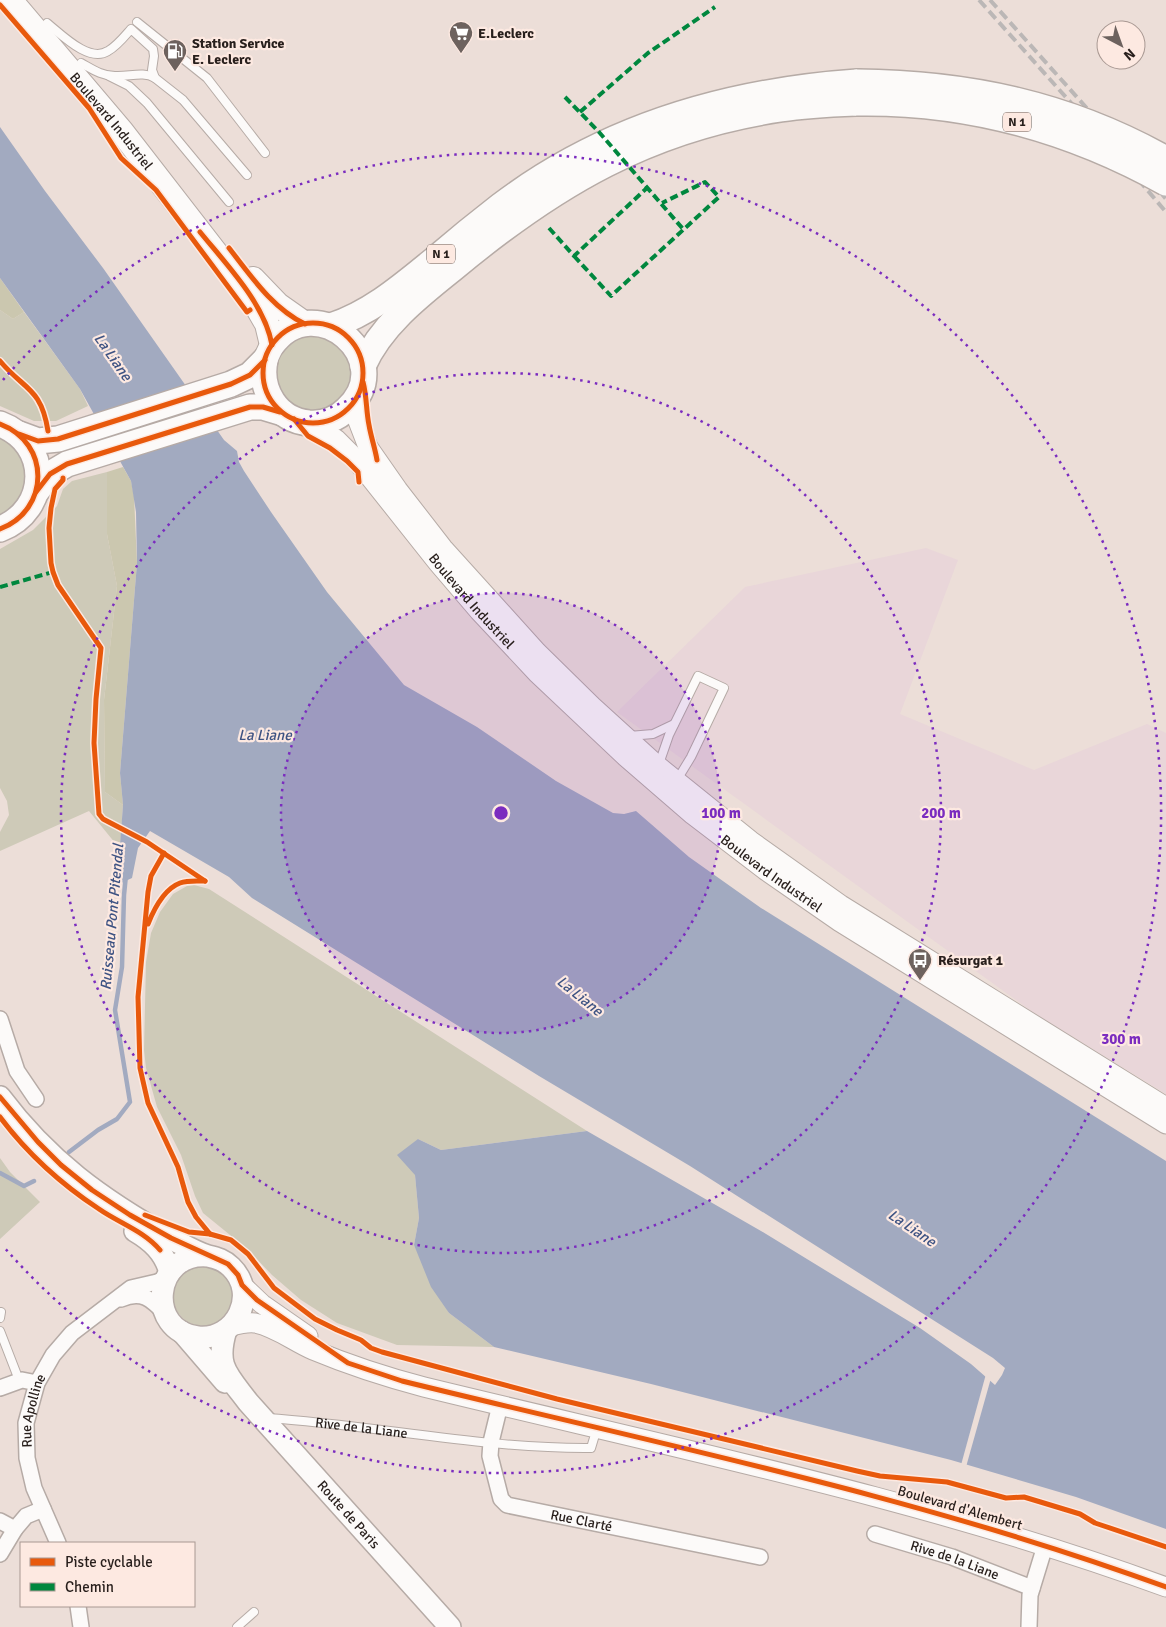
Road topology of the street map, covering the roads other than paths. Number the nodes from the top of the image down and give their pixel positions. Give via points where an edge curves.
1 (10, 0) edge
2 (27, 0) edge
3 (137, 22) dead end
4 (47, 23) junction
5 (81, 63) junction
6 (109, 76) junction
7 (155, 78) junction
8 (857, 92) junction
9 (265, 153) dead end
10 (1166, 159) edge
11 (588, 162) junction
12 (247, 175) dead end
13 (1166, 183) edge
14 (229, 202) dead end
15 (305, 324) junction
16 (331, 326) junction
17 (269, 352) junction
18 (363, 366) junction
19 (357, 396) junction
20 (283, 413) junction
21 (310, 423) junction
22 (9, 429) edge
23 (36, 492) junction
24 (0, 529) edge
25 (674, 724) junction
26 (623, 735) junction
27 (658, 766) junction
28 (667, 787) junction
29 (0, 1019) edge
30 (0, 1097) edge
31 (36, 1099) dead end
32 (1166, 1107) edge
33 (0, 1117) edge
34 (1166, 1124) edge
35 (208, 1256) junction
36 (168, 1275) junction
37 (242, 1285) junction
38 (111, 1304) junction
39 (166, 1314) junction
40 (228, 1328) junction
41 (0, 1331) edge
42 (182, 1332) junction
43 (348, 1363) junction
44 (19, 1380) junction
45 (37, 1383) junction
46 (0, 1388) edge
47 (248, 1402) junction
48 (500, 1405) junction
49 (262, 1418) junction
50 (596, 1428) junction
51 (491, 1442) junction
52 (43, 1509) junction
53 (0, 1521) edge
54 (15, 1529) junction
55 (875, 1534) dead end
56 (58, 1542) edge
57 (1045, 1546) junction
58 (0, 1554) edge
59 (760, 1557) dead end
60 (1032, 1588) junction
61 (1166, 1588) edge
62 (78, 1607) edge
63 (254, 1612) dead end
64 (81, 1627) edge
65 (237, 1627) edge
66 (450, 1627) edge
67 (1030, 1627) edge

1 - 17 main road, Boulevard Industriel via 104,110 256,305 267,324
2 - 4 main road, Boulevard Industriel
3 - 9 lane via 207,78
4 - 5 main road, Boulevard Industriel
4 - 7 lane via 78,47 93,54 110,51 131,29 153,49
5 - 6 lane
5 - 15 main road, Boulevard Industriel via 267,295
6 - 7 lane via 142,74
6 - 14 lane via 129,86 147,103
7 - 12 lane via 183,100
8 - 10 highway, N 1, bridge via 903,83 1011,98 1095,125
8 - 11 highway, N 1 via 639,138
8 - 13 highway, N 1, bridge via 883,102 935,106 1019,122 1094,147
11 - 16 highway, N 1 via 547,174 502,205 384,299
11 - 18 highway, N 1 via 556,192 486,241 424,292 380,337
15 - 16 highway
15 - 17 highway via 288,330
16 - 18 highway via 352,342
17 - 20 highway via 263,376 266,391
17 - 22 highway via 250,375 231,384 58,439 38,442
18 - 19 highway
19 - 21 highway via 341,415 325,422
19 - 26 street, Boulevard Industriel via 358,421 374,457 452,559 578,693
20 - 21 highway via 294,420
20 - 23 highway via 258,406 239,410 66,464 50,474
21 - 28 street, Boulevard Industriel via 350,452 432,557 532,667 582,717
22 - 23 highway via 28,445 35,458
23 - 24 highway via 20,517
25 - 26 lane via 653,734
25 - 27 lane
25 - 28 lane via 698,676 724,688 691,758
26 - 27 street, Boulevard Industriel
27 - 28 street, Boulevard Industriel
28 - 32 street, Boulevard Industriel via 841,905
28 - 34 street, Boulevard Industriel via 750,859 840,922
29 - 31 street via 17,1071
30 - 35 main road via 38,1142 86,1185 130,1215
33 - 36 main road via 59,1179 154,1244 164,1258
35 - 36 main road via 188,1258
35 - 37 main road via 231,1266
36 - 38 street, Rue Apolline via 157,1282 131,1288
36 - 39 main road via 162,1294
37 - 40 main road via 242,1307
37 - 43 street, Boulevard d'Alembert via 262,1304
38 - 39 street, Rue Apolline via 136,1294 147,1298
38 - 45 street, Rue Apolline via 66,1339 47,1363
39 - 42 main road
40 - 42 main road via 206,1337
40 - 43 street, Boulevard d'Alembert via 252,1323 262,1325
40 - 47 main road, Route de Paris via 221,1346 222,1363
41 - 44 lane
42 - 47 main road, Route de Paris via 214,1370
43 - 48 street, Boulevard d'Alembert via 388,1377
44 - 45 street
44 - 46 street
45 - 52 street, Rue Apolline via 28,1411 26,1441 31,1478
47 - 49 main road, Route de Paris
48 - 50 street, Boulevard d'Alembert
48 - 51 street, Rue Clarté
49 - 51 lane, Rive de la Liane
49 - 66 main road, Route de Paris
50 - 51 lane, Rive de la Liane via 592,1448
50 - 57 street, Boulevard d'Alembert via 874,1495
51 - 59 street, Rue Clarté via 491,1463 501,1499 507,1505
52 - 54 street via 26,1516
52 - 56 street, Rue Apolline
53 - 54 street
54 - 58 street
55 - 60 street, Rive de la Liane via 952,1557
57 - 60 street
57 - 61 street, Boulevard d'Alembert
60 - 67 street
62 - 64 street
63 - 65 lane

